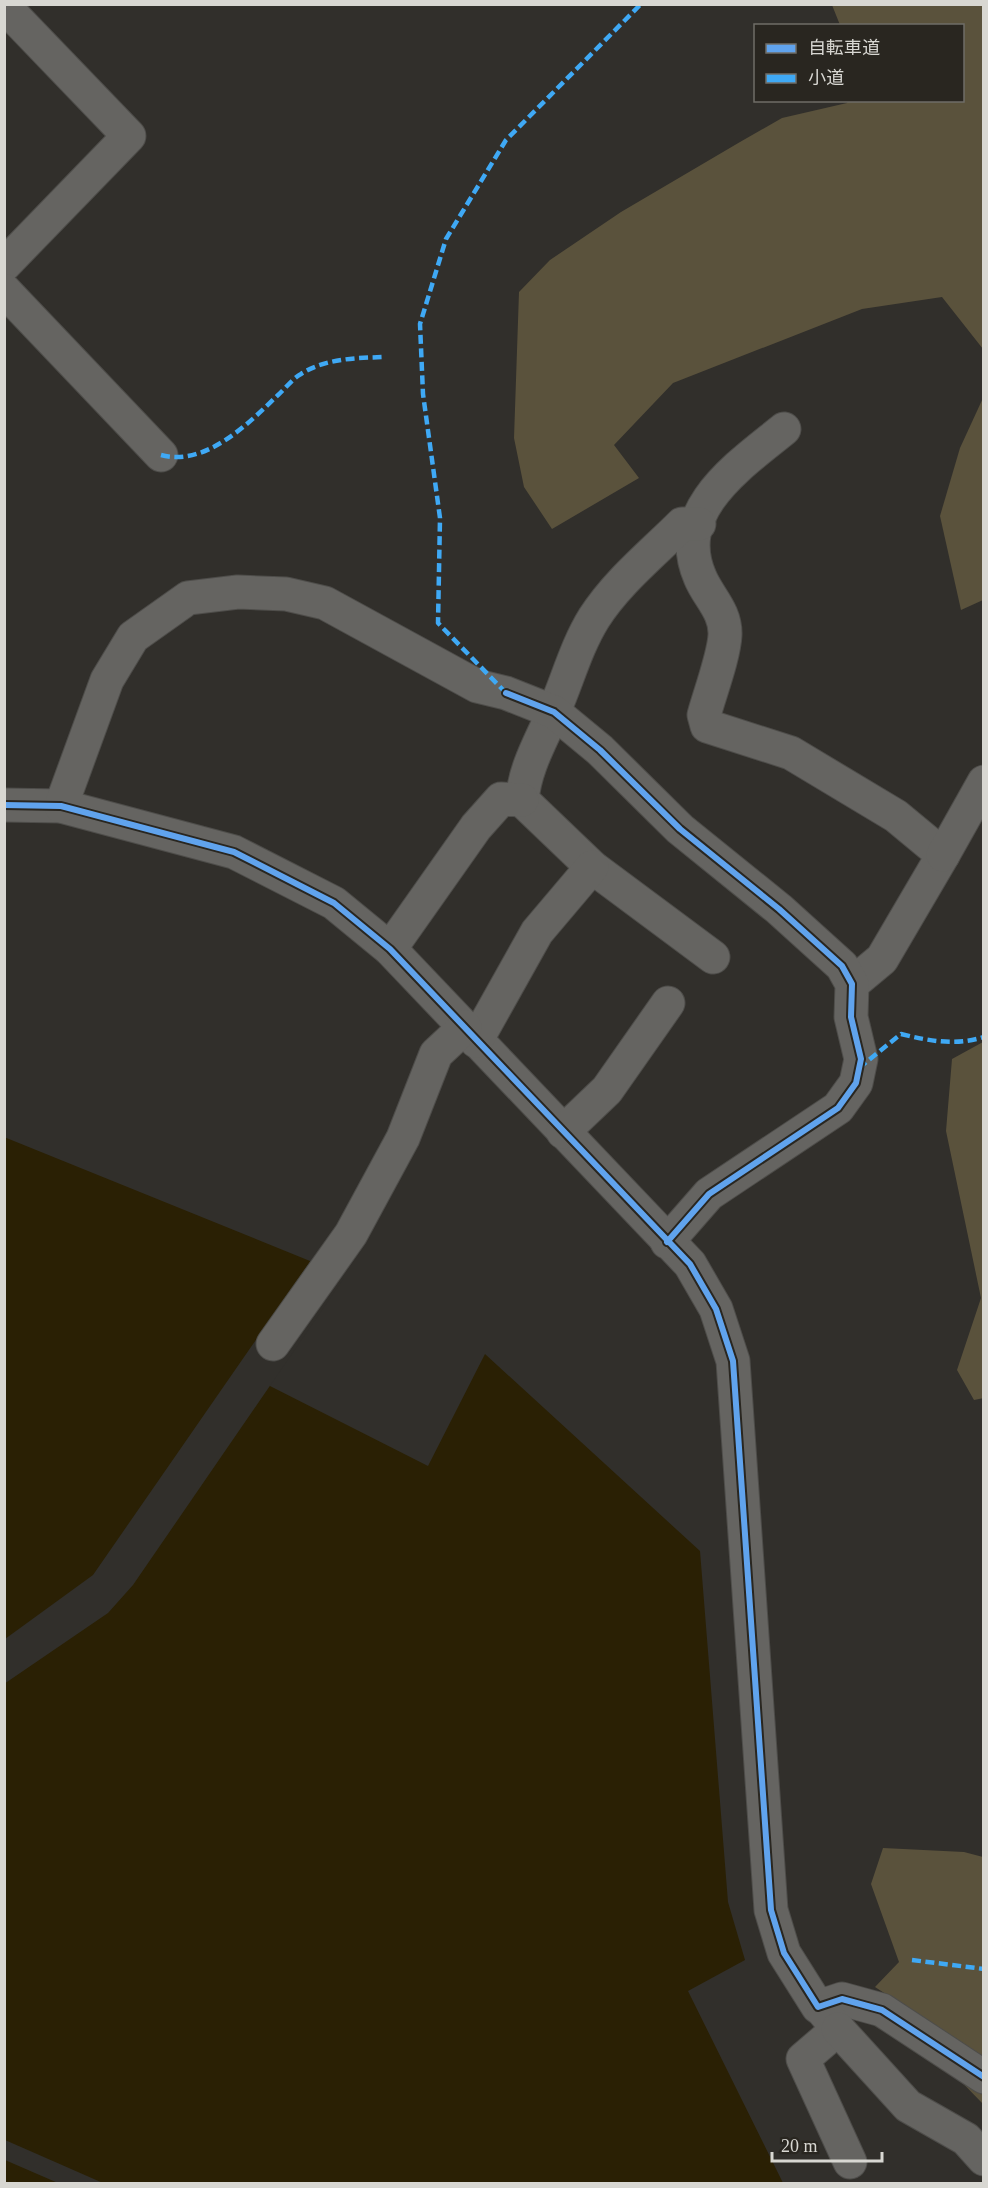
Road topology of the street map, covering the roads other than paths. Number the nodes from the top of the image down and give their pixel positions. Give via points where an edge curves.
1 (4, 6) edge
2 (4, 265) edge
3 (4, 290) edge
4 (784, 429) dead end
5 (161, 455) dead end
6 (699, 524) junction
7 (554, 712) junction
8 (984, 782) edge
9 (522, 800) junction
10 (4, 805) edge
11 (61, 806) junction
12 (943, 855) junction
13 (592, 867) junction
14 (390, 949) junction
15 (713, 957) dead end
16 (852, 984) junction
17 (668, 1003) dead end
18 (471, 1034) junction
19 (563, 1132) junction
20 (667, 1242) junction
21 (273, 1344) dead end
22 (828, 2018) junction
23 (984, 2077) edge
24 (984, 2158) edge
25 (850, 2162) dead end

1 - 2 street via 129,136
3 - 5 street
4 - 6 street via 718,484 702,509
6 - 7 street via 682,524 622,583 595,617 574,656
6 - 12 street via 693,547 700,577 719,606 725,634 704,715 707,726 791,753 896,816
7 - 9 street via 524,778
7 - 11 street via 477,686 325,603 286,594 238,592 188,598 133,637 117,663 107,680
7 - 16 street via 600,750 680,829 842,966
8 - 12 street
9 - 13 street
9 - 14 street via 501,800 476,827
10 - 11 street
11 - 14 street via 234,852 334,903
12 - 16 street via 882,959
13 - 15 street
13 - 18 street via 537,932
14 - 18 street
16 - 20 street via 851,1017 861,1059 856,1083 838,1108 709,1194
17 - 19 street via 607,1090
18 - 19 street
18 - 21 street via 436,1054 402,1138 351,1233
19 - 20 street
20 - 22 street via 690,1264 716,1309 733,1361 771,1910 784,1953
22 - 23 street via 842,1999 882,2010
22 - 24 street via 908,2106 966,2139
22 - 25 street via 803,2059

